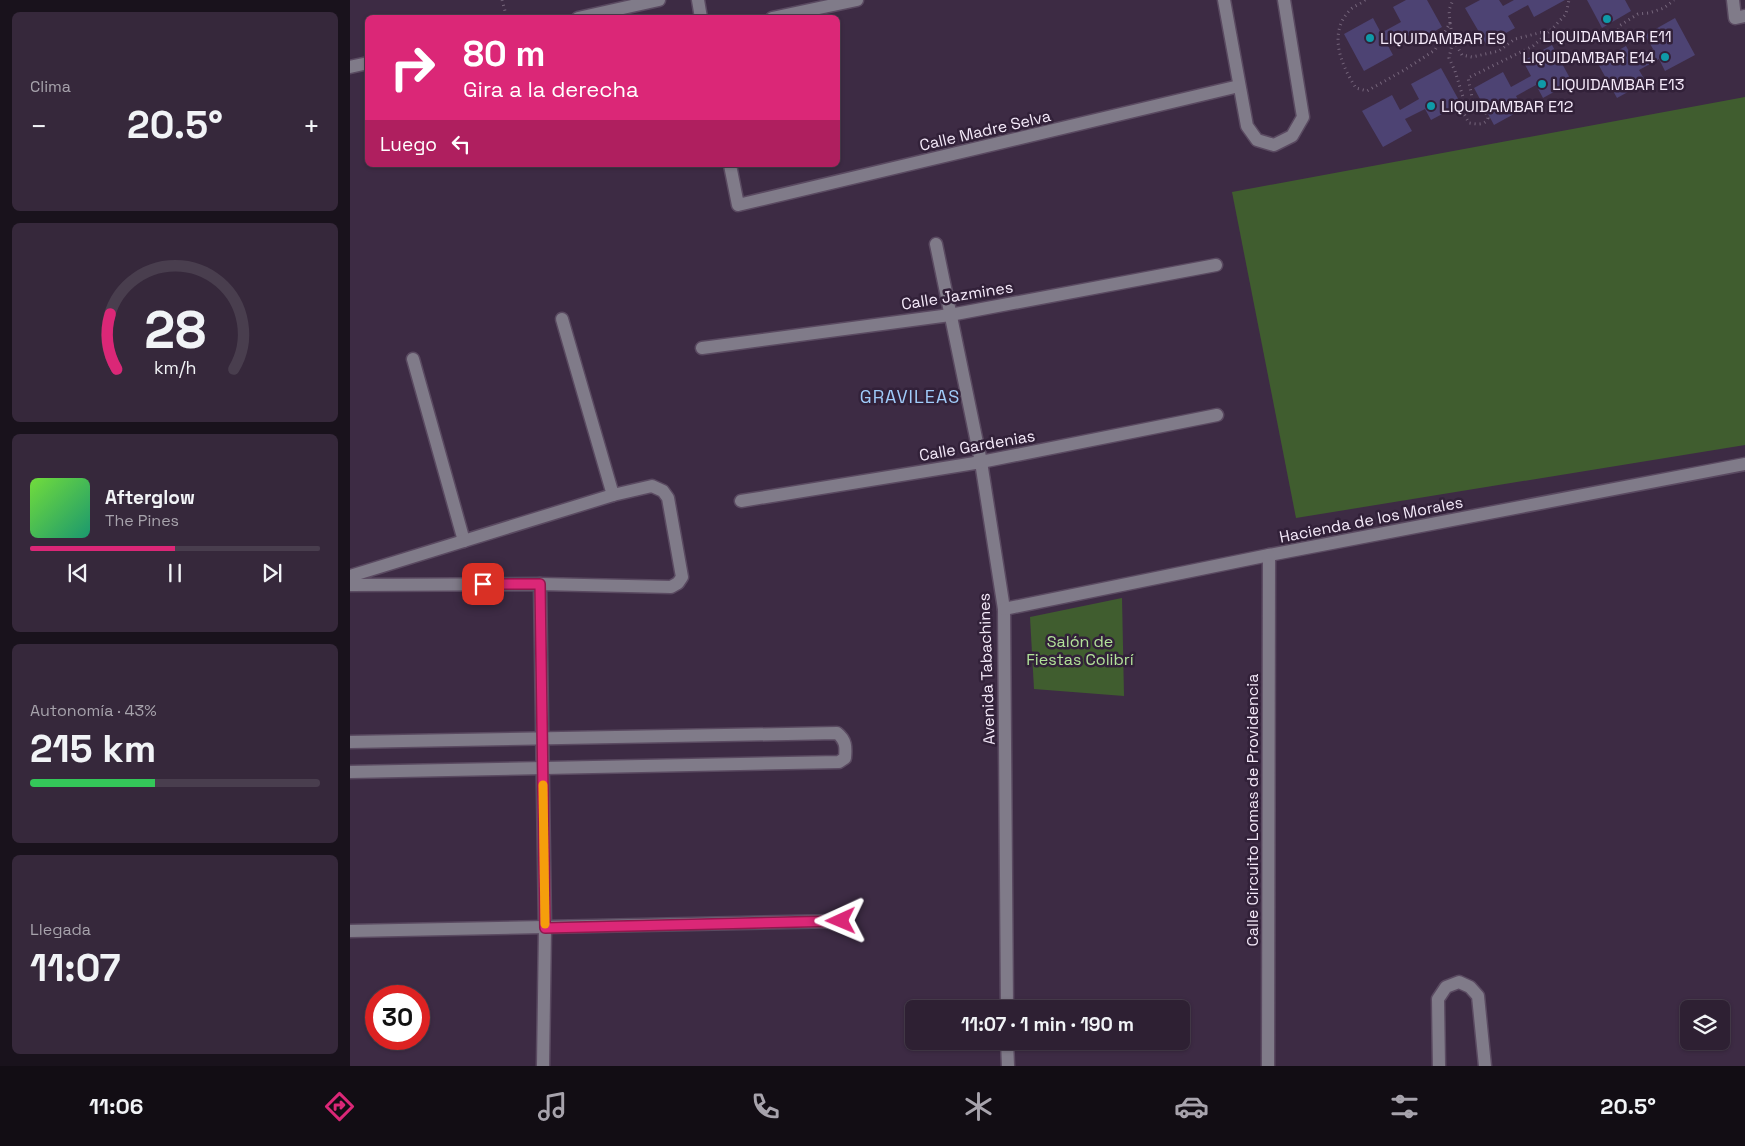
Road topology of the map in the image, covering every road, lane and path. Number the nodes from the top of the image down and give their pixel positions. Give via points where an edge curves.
1 (502, 0) edge
2 (659, 0) edge
3 (698, 0) edge
4 (857, 0) edge
5 (1224, 0) edge
6 (1284, 0) edge
7 (1365, 0) edge
8 (1453, 0) edge
9 (1569, 0) edge
10 (1674, 0) edge
11 (1733, 0) edge
12 (506, 15) edge
13 (592, 15) edge
14 (700, 15) edge
15 (786, 15) edge
16 (1740, 16) edge
17 (1450, 23) junction
18 (1551, 30) junction
19 (1454, 40) junction
20 (365, 64) edge
21 (350, 67) edge
22 (1239, 86) junction
23 (730, 167) edge
24 (936, 244) dead end
25 (1216, 265) dead end
26 (950, 314) junction
27 (562, 319) dead end
28 (702, 348) dead end
29 (413, 359) dead end
30 (1217, 415) dead end
31 (981, 462) junction
32 (1745, 464) edge
33 (613, 495) junction
34 (741, 501) dead end
35 (464, 541) junction
36 (1268, 555) junction
37 (350, 576) edge
38 (540, 584) junction
39 (350, 585) edge
40 (1004, 609) junction
41 (542, 738) junction
42 (350, 742) edge
43 (542, 767) junction
44 (350, 772) edge
45 (841, 921) dead end
46 (545, 928) junction
47 (350, 931) edge
48 (1007, 1000) edge
49 (1007, 1050) edge
50 (543, 1066) edge
51 (1008, 1066) edge
52 (1268, 1066) edge
53 (1439, 1066) edge
54 (1485, 1066) edge

1 - 12 path
2 - 13 street
3 - 14 street
4 - 15 street
5 - 22 street
6 - 22 street via 1303,117 1292,136 1274,145 1257,140 1248,126
7 - 17 path via 1349,10 1338,30 1338,53 1356,88 1367,91 1435,50
8 - 17 path via 1449,10
9 - 18 path via 1566,14
10 - 18 path via 1664,8 1638,14 1618,30 1596,39 1579,40
11 - 16 street
17 - 19 path
18 - 19 path via 1515,39 1499,50 1472,57 1462,55
18 - 19 path via 1533,46 1468,78 1473,102 1488,118 1480,124 1469,123 1464,114 1463,97 1449,58
20 - 21 street
22 - 23 street, Calle Madre Selva via 738,205
24 - 26 street, Avenida Tabachines
25 - 26 street, Calle Jazmines
26 - 28 street, Calle Jazmines
26 - 31 street, Avenida Tabachines
27 - 33 street
29 - 35 street
30 - 31 street, Calle Gardenias
31 - 34 street, Calle Gardenias
31 - 40 street, Avenida Tabachines
32 - 36 street, Hacienda de los Morales
33 - 35 street
33 - 38 street via 652,486 663,490 668,498 682,577 678,583 671,587
35 - 37 street
36 - 40 street, Hacienda de los Morales
36 - 52 street, Calle Circuito Lomas de Providencia
38 - 39 street
38 - 41 street
40 - 48 street, Avenida Tabachines
41 - 42 street
41 - 43 street
41 - 43 street via 837,733 846,747 845,758 839,762
43 - 44 street
43 - 46 street
45 - 46 street
46 - 47 street
46 - 50 street
49 - 51 street
53 - 54 street via 1438,999 1446,987 1459,982 1478,996

